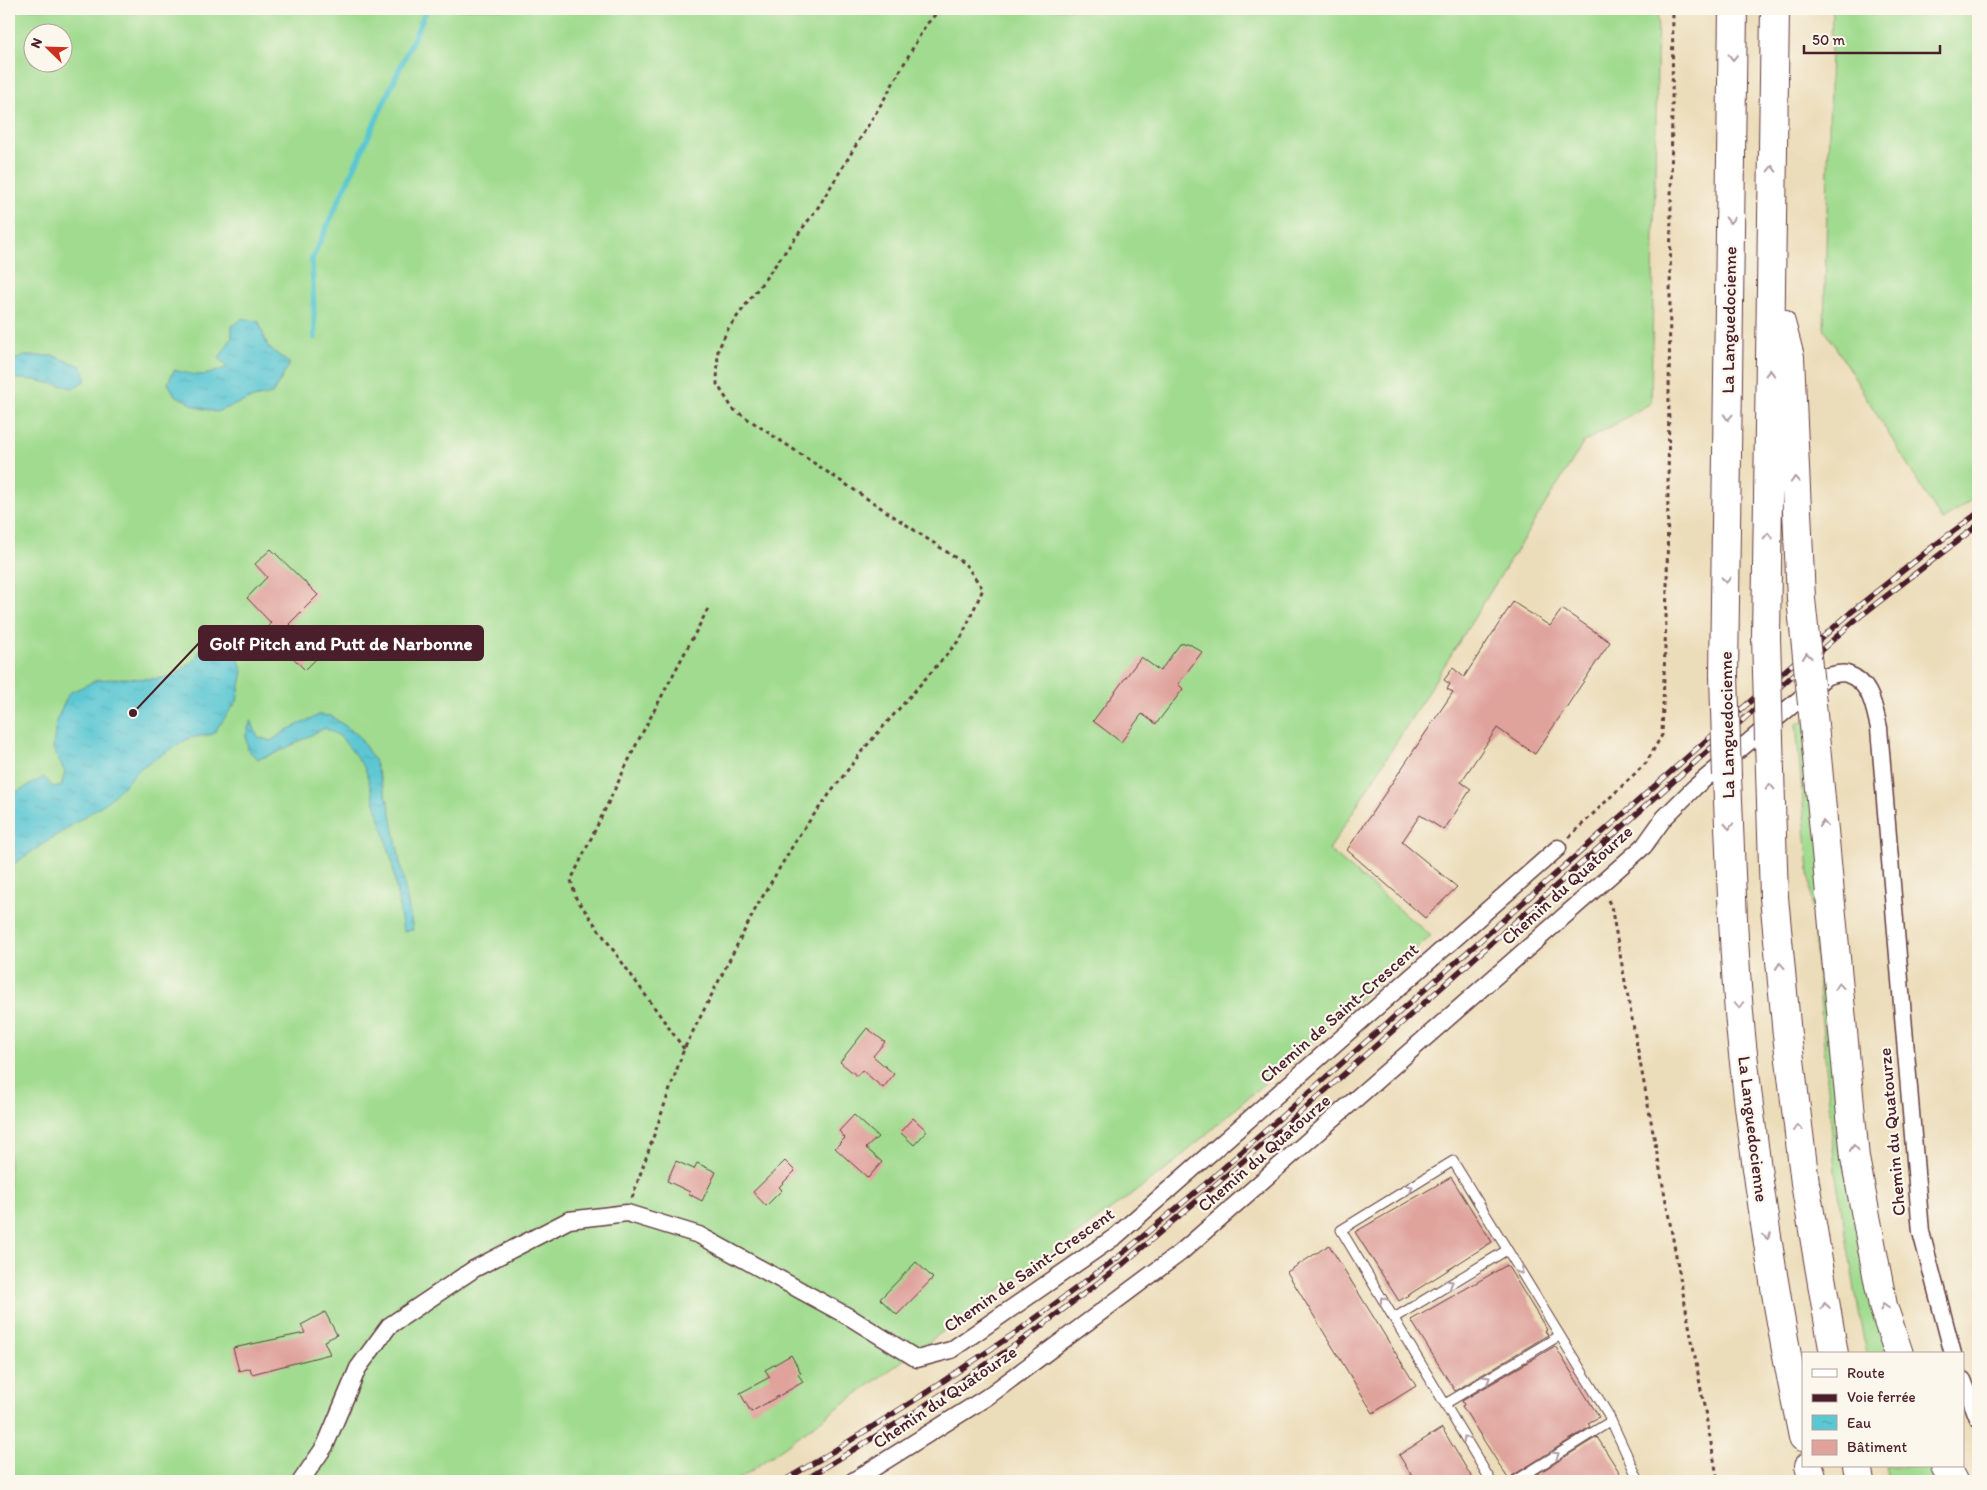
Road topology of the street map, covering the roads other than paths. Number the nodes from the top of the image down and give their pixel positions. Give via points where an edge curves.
1 (1733, 9) edge
2 (1775, 9) edge
3 (1772, 288) junction
4 (1558, 848) road end
5 (1507, 1250) junction
6 (1394, 1318) junction
7 (1559, 1336) junction
8 (1834, 1352) edge
9 (1898, 1352) edge
10 (1952, 1352) edge
11 (1964, 1383) edge
12 (1445, 1404) junction
13 (1978, 1418) edge
14 (1611, 1421) junction
15 (1802, 1432) edge
16 (1810, 1468) edge
17 (1857, 1468) edge
18 (1945, 1468) edge
19 (301, 1481) edge
20 (853, 1481) edge
21 (1491, 1481) edge
22 (1515, 1481) edge
23 (1639, 1481) edge
24 (1813, 1481) edge
25 (1860, 1481) edge
26 (1953, 1481) edge

1 -> 15 highway, La Languedocienne, bridge via 1724,675 1733,912 1742,1044 1760,1195
3 -> 2 highway
8 -> 3 highway, bridge via 1805,1183 1774,897 1766,637
9 -> 3 highway, bridge via 1883,1306 1855,1158 1801,599 1790,356
4 - 19 street, Chemin de Saint-Crescent via 1116,1236 951,1350 917,1359 851,1318 699,1236 627,1213 569,1220 474,1269 389,1326 358,1368 325,1446
6 -> 5 lane
6 -> 5 lane via 1340,1230 1453,1161
5 -> 7 lane
6 - 12 lane
12 -> 7 lane
7 - 14 lane
10 - 20 street, Chemin du Quatourze via 1920,1232 1879,728 1872,699 1864,684 1846,673 1827,676 1695,787 1664,818 1644,846 1180,1253 987,1397
11 - 13 street
21 -> 12 lane
22 -> 14 lane
14 - 23 lane
16 - 24 highway
17 - 25 highway
18 - 26 highway

